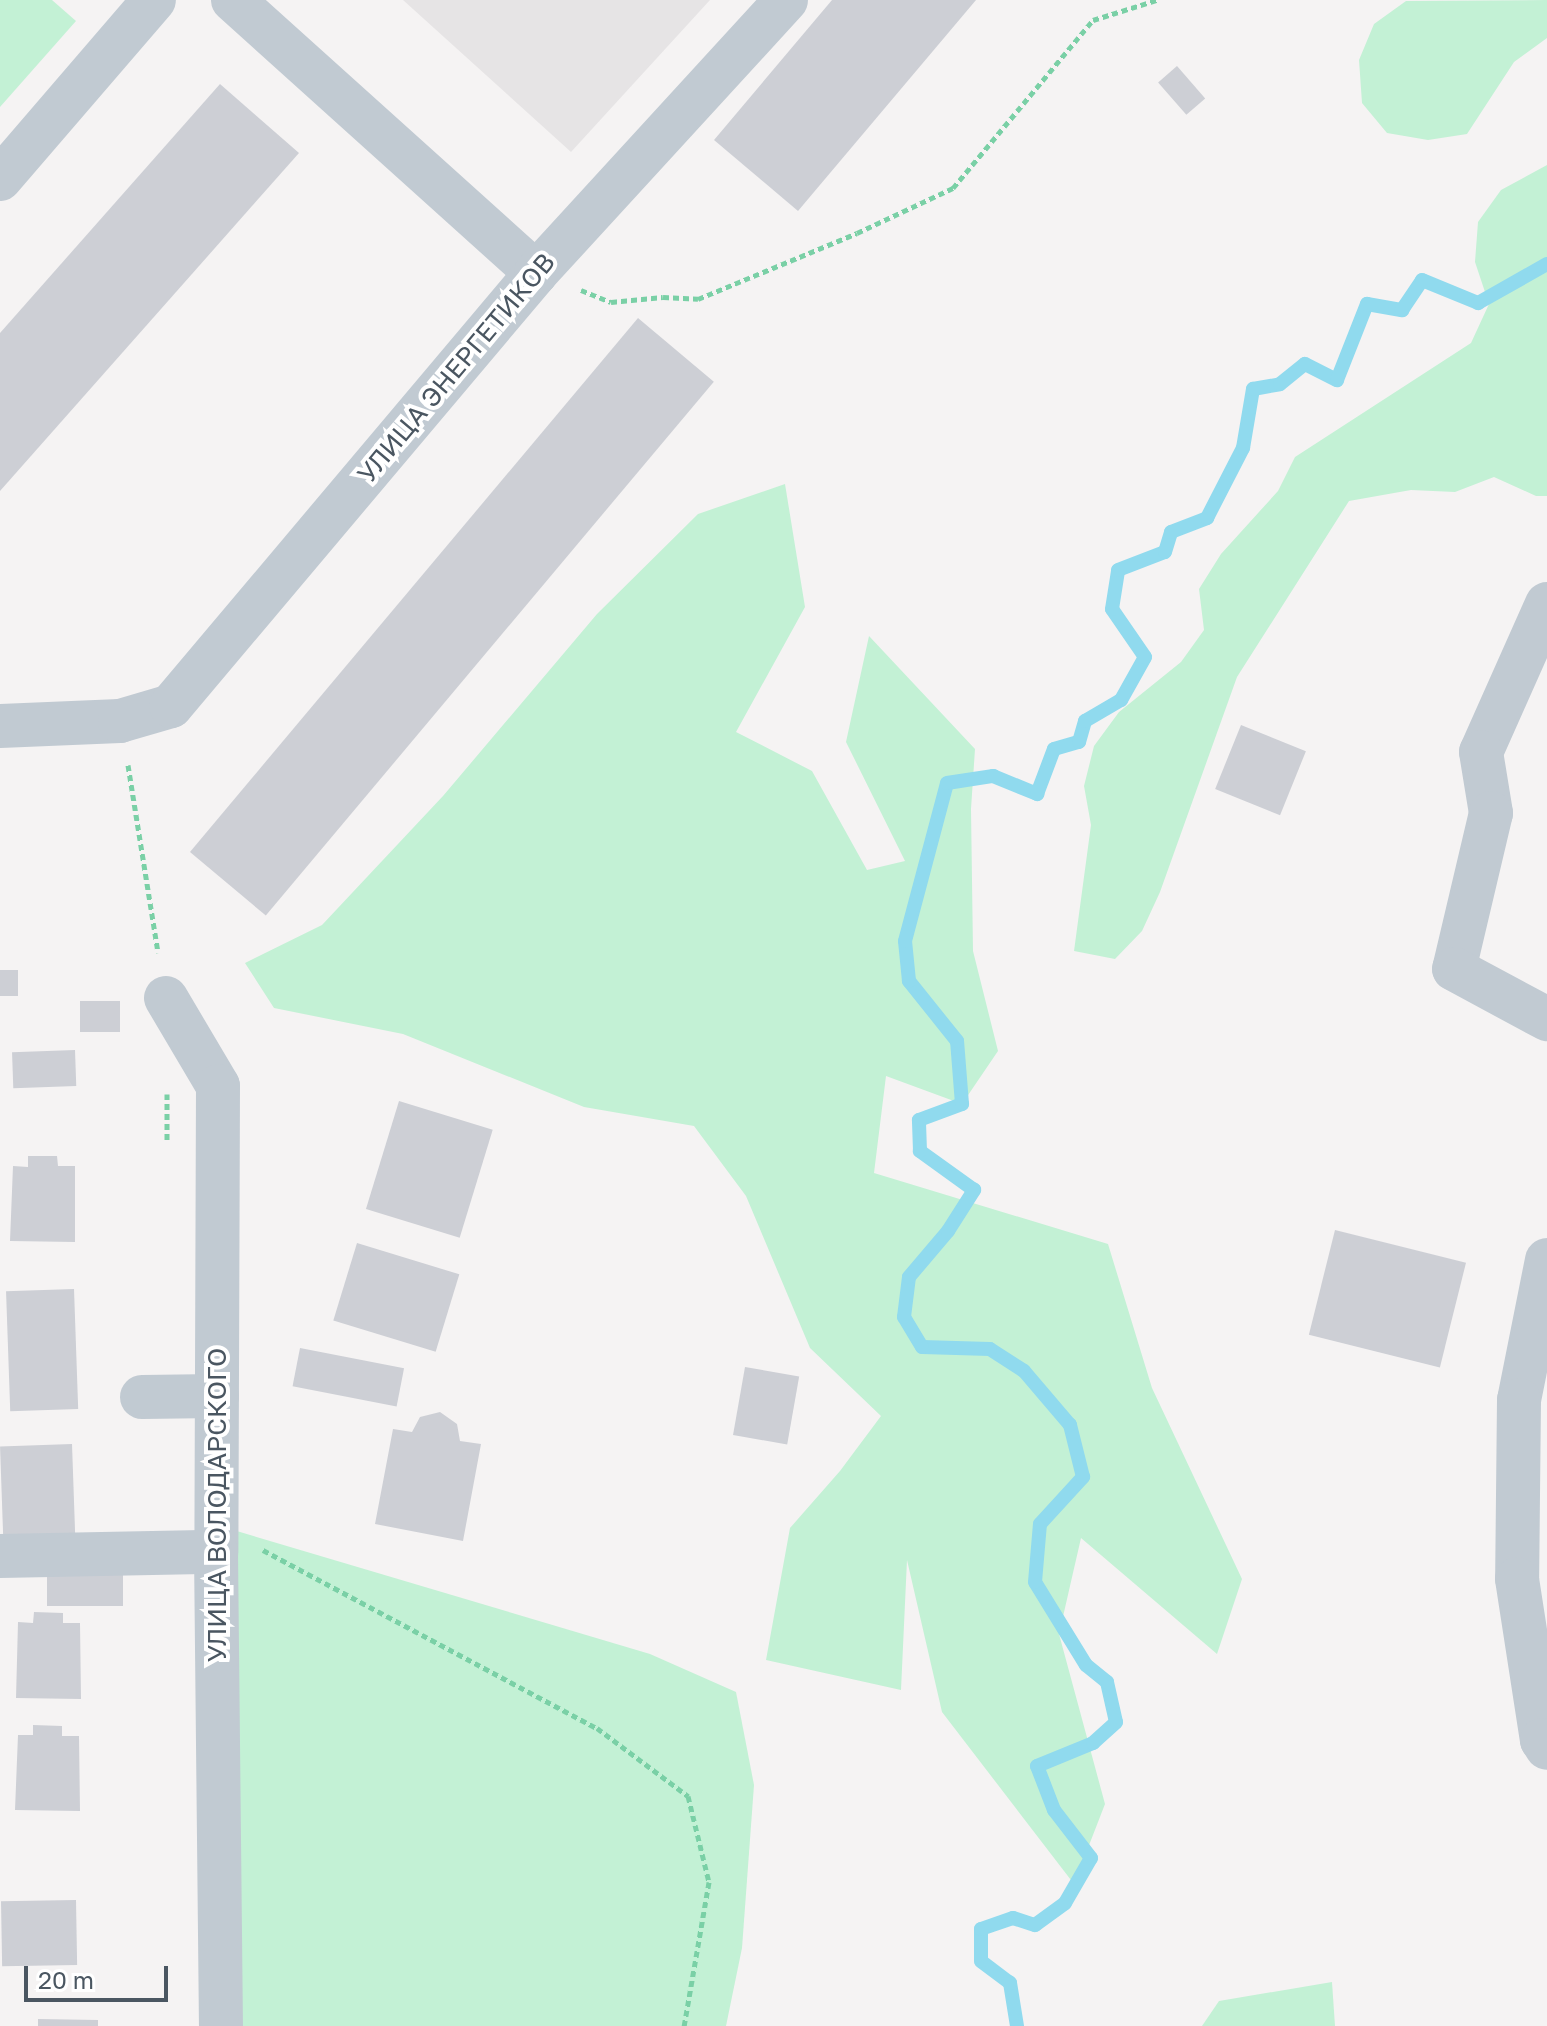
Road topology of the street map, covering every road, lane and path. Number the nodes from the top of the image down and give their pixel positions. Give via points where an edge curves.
1 (154, 0) edge
2 (233, 0) edge
3 (786, 0) edge
4 (1157, 0) edge
5 (0, 179) edge
6 (536, 273) junction
7 (1547, 604) edge
8 (0, 726) edge
9 (166, 998) dead end
10 (1547, 1019) edge
11 (1547, 1260) edge
12 (217, 1396) junction
13 (142, 1397) dead end
14 (216, 1539) junction
15 (0, 1556) edge
16 (1547, 1748) edge
17 (221, 2026) edge
18 (684, 2026) edge

1 - 5 street
2 - 6 street
3 - 6 street, УЛИЦА ЭНЕРГЕТИКОВ
4 - 6 path via 1093,20 953,188 857,233 698,299 611,302
6 - 8 street, УЛИЦА ЭНЕРГЕТИКОВ via 171,706 120,721
7 - 10 street via 1481,752 1491,813 1454,969
9 - 12 street, УЛИЦА ВОЛОДАРСКОГО via 218,1086
11 - 16 street via 1519,1400 1517,1579
12 - 13 street
12 - 14 street, УЛИЦА ВОЛОДАРСКОГО
14 - 15 street
14 - 17 street, УЛИЦА ВОЛОДАРСКОГО
14 - 18 path via 597,1728 688,1796 709,1882

